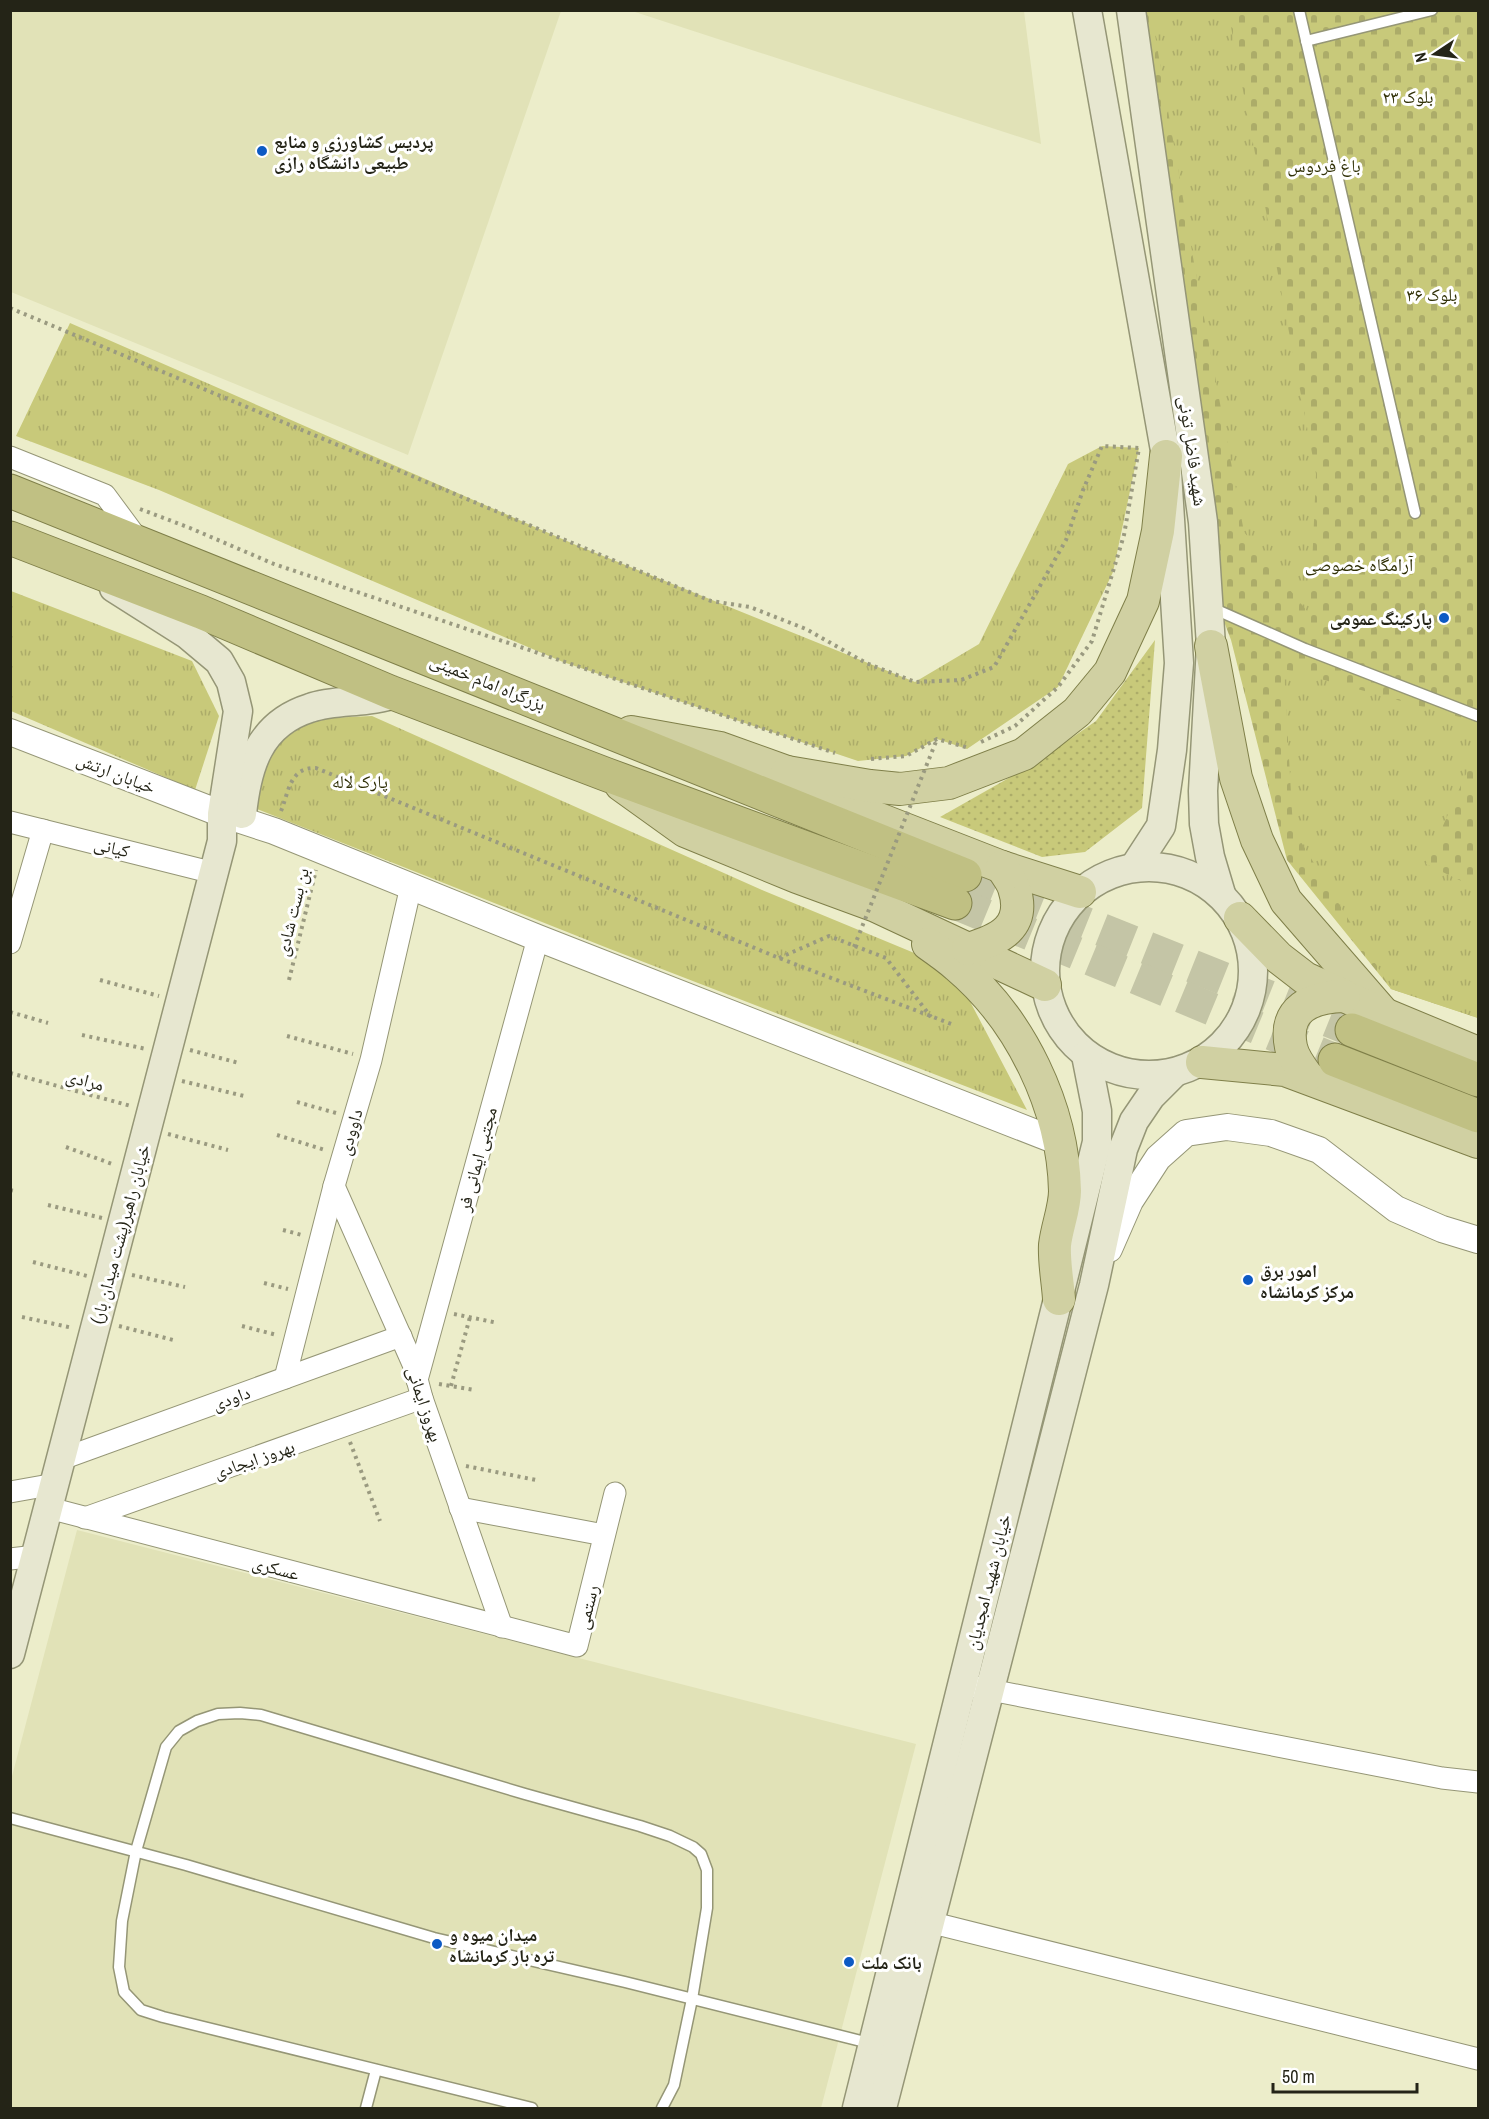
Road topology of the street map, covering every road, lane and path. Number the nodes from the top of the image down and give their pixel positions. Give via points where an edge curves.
1 (1087, 10) edge
2 (1131, 10) edge
3 (1299, 10) edge
4 (1432, 10) edge
5 (1306, 41) junction
6 (10, 308) edge
7 (1166, 456) junction
8 (10, 457) edge
9 (10, 491) edge
10 (105, 495) junction
11 (1414, 513) dead end
12 (10, 538) edge
13 (139, 542) junction
14 (74, 564) junction
15 (1210, 606) junction
16 (1211, 645) junction
17 (398, 694) junction
18 (1479, 717) edge
19 (598, 726) junction
20 (10, 732) edge
21 (937, 739) junction
22 (836, 753) dead end
23 (867, 760) dead end
24 (787, 772) junction
25 (605, 774) junction
26 (1164, 801) junction
27 (1203, 802) junction
28 (10, 822) edge
29 (229, 825) junction
30 (43, 830) junction
31 (274, 831) junction
32 (321, 850) junction
33 (1135, 866) junction
34 (1002, 867) junction
35 (214, 873) junction
36 (411, 886) junction
37 (1080, 892) junction
38 (1221, 894) junction
39 (876, 906) junction
40 (1240, 918) junction
41 (538, 938) junction
42 (10, 943) edge
43 (854, 947) junction
44 (968, 949) junction
45 (779, 958) junction
46 (100, 980) dead end
47 (289, 980) dead end
48 (1045, 985) junction
49 (1344, 996) junction
50 (180, 1002) junction
51 (10, 1012) edge
52 (1384, 1014) junction
53 (932, 1017) junction
54 (48, 1023) dead end
55 (954, 1025) dead end
56 (1352, 1030) tunnel mouth
57 (82, 1035) dead end
58 (287, 1036) dead end
59 (1479, 1053) edge
60 (1086, 1055) junction
61 (166, 1058) junction
62 (371, 1060) junction
63 (1335, 1060) tunnel mouth
64 (239, 1063) dead end
65 (1188, 1068) junction
66 (10, 1073) edge
67 (1307, 1077) junction
68 (1479, 1080) edge
69 (244, 1096) dead end
70 (297, 1102) dead end
71 (1479, 1116) edge
72 (354, 1119) junction
73 (150, 1120) junction
74 (277, 1135) dead end
75 (1059, 1142) junction
76 (1479, 1142) edge
77 (66, 1147) dead end
78 (228, 1150) dead end
79 (343, 1155) junction
80 (136, 1172) junction
81 (334, 1186) junction
82 (48, 1205) dead end
83 (123, 1223) junction
84 (1479, 1240) edge
85 (33, 1262) dead end
86 (109, 1276) junction
87 (1094, 1285) junction
88 (185, 1287) dead end
89 (1059, 1299) junction
90 (436, 1310) junction
91 (22, 1317) dead end
92 (470, 1317) junction
93 (498, 1323) dead end
94 (96, 1326) junction
95 (242, 1326) dead end
96 (400, 1336) junction
97 (173, 1340) dead end
98 (295, 1340) junction
99 (285, 1378) junction
100 (451, 1386) junction
101 (420, 1389) junction
102 (475, 1390) dead end
103 (344, 1427) junction
104 (444, 1462) junction
105 (536, 1480) dead end
106 (55, 1484) junction
107 (10, 1492) edge
108 (615, 1493) dead end
109 (460, 1508) junction
110 (85, 1518) junction
111 (380, 1521) dead end
112 (604, 1535) junction
113 (23, 1558) edge
114 (502, 1628) junction
115 (10, 1653) edge
116 (962, 1684) junction
117 (990, 1690) junction
118 (1479, 1782) edge
119 (10, 1818) edge
120 (136, 1851) junction
121 (917, 1919) junction
122 (692, 1999) junction
123 (874, 2044) junction
124 (1479, 2059) edge
125 (376, 2070) junction
126 (366, 2109) edge
127 (532, 2109) edge
128 (662, 2109) edge
129 (857, 2109) edge
130 (882, 2109) edge

1 - 7 main road, شهید فاضل تونی
2 - 15 main road, شهید فاضل تونی via 1203,522
3 - 5 lane
4 - 5 lane
5 - 11 lane
6 - 21 path via 711,601 750,607 806,629 866,663 915,682 961,680 994,667 1066,540 1102,446 1139,448 1124,535 1092,641 1058,687 1015,726 967,748
7 - 24 main road via 1158,531 1143,601 1110,672 1077,712 1024,754 949,783 900,789
7 - 26 main road, شهید فاضل تونی via 1179,663
8 - 10 street
9 - 13 highway, بزرگراه امام خمینی
10 - 13 street
10 - 22 path via 274,564
12 - 14 highway, بزرگراه امام خمینی
13 - 19 highway, بزرگراه امام خمینی
14 - 17 highway, بزرگراه امام خمینی
14 - 29 main road via 188,634 219,661 231,682 238,711
15 - 16 main road, شهید فاضل تونی
15 - 18 lane via 1305,649
16 - 27 main road, شهید فاضل تونی
16 - 52 main road via 1236,778 1257,840 1286,901
17 - 25 highway, بزرگراه امام خمینی
17 - 29 main road via 311,707 289,717 255,752
19 - 24 main road via 720,748
19 - 25 highway, بزرگراه امام خمینی via 960,889
20 - 29 street, خیابان ارتش
21 - 23 path via 906,756
21 - 43 path, bridge
24 - 34 main road via 848,807
25 - 39 main road via 685,831
26 - 27 main road via 1176,813 1183,814 1193,812
26 - 33 main road, شهید فاضل تونی via 1161,826
27 - 38 main road, شهید فاضل تونی via 1210,857
28 - 30 street, کیانی
29 - 31 street, خیابان ارتش
29 - 35 main road, خیابان راهبر(پشت میدان بار)
30 - 35 street, کیانی
30 - 42 street
31 - 32 street, خیابان ارتش
31 - 45 path via 298,771 316,768
32 - 36 street, خیابان ارتش
32 - 47 path, بن بست شادی
33 - 37 main road via 1106,875
33 - 38 main road via 1166,867 1195,876
34 - 37 main road
34 - 44 main road via 1014,888 1017,910 1009,930 1000,938
35 - 50 main road, خیابان راهبر(پشت میدان بار)
36 - 41 street, خیابان ارتش
36 - 62 street, داوودی
37 - 48 main road via 1058,918 1046,950
38 - 40 main road
39 - 44 main road
39 - 75 main road via 958,966 1000,1011 1028,1053 1047,1097
40 - 49 main road via 1305,978
40 - 65 main road via 1252,949 1254,982 1245,1013 1228,1041
41 - 75 street, خیابان ارتش
41 - 90 street, مجتبی ایمانی فر
43 - 45 path via 829,936
43 - 53 path via 886,958
44 - 48 main road
45 - 53 path
46 - 50 path
48 - 60 main road via 1052,1011 1066,1035
49 - 52 main road
49 - 67 main road via 1329,996 1306,1004 1294,1016 1291,1047
50 - 61 main road, خیابان راهبر(پشت میدان بار)
51 - 54 path
52 - 59 main road
53 - 55 path
56 - 68 highway
57 - 61 path
58 - 62 path
60 - 65 main road via 1113,1070 1143,1076
60 - 89 main road, خیابان شهید امجدیان via 1097,1111 1097,1142
61 - 64 path
61 - 69 path
61 - 73 main road, خیابان راهبر(پشت میدان بار)
62 - 72 street, داوودی
63 - 71 highway
65 - 67 main road via 1277,1069
65 - 87 main road, خیابان شهید امجدیان via 1151,1096 1134,1122 1123,1149
66 - 73 path, مرادی
67 - 76 main road
70 - 72 path
72 - 79 street, داوودی
73 - 78 path, مرادی
73 - 80 main road, خیابان راهبر(پشت میدان بار)
74 - 79 path
75 - 89 main road via 1065,1192 1055,1245
77 - 80 path
79 - 81 street, داوودی
80 - 83 main road, خیابان راهبر(پشت میدان بار)
81 - 96 street, بهروز ایمانی
81 - 98 street, داوودی
82 - 83 path
83 - 86 main road, خیابان راهبر(پشت میدان بار)
84 - 87 street via 1396,1209 1318,1150 1271,1133 1227,1127 1186,1133 1158,1158 1130,1201
85 - 86 path
86 - 88 path
86 - 94 main road, خیابان راهبر(پشت میدان بار)
87 - 117 main road, خیابان شهید امجدیان
89 - 116 main road, خیابان شهید امجدیان
90 - 92 path
90 - 101 street, مجتبی ایمانی فر
91 - 94 path
92 - 93 path
92 - 100 path
94 - 97 path
94 - 106 main road, خیابان راهبر(پشت میدان بار)
95 - 98 path
96 - 99 street, داودی
96 - 101 street, بهروز ایمانی
98 - 99 street, داوودی
99 - 106 street, داودی
100 - 101 path
100 - 102 path
101 - 103 street, بهروز ایجادی
101 - 104 street, بهروز ایمانی
103 - 110 street, بهروز ایجادی
103 - 111 path
104 - 105 path
104 - 109 street, بهروز ایمانی
106 - 107 street, داودی
106 - 110 street, عسکری
106 - 113 main road, خیابان راهبر(پشت میدان بار)
108 - 112 street, رستمی
109 - 112 street
109 - 114 street, بهروز ایمانی
110 - 114 street, عسکری
112 - 114 street, رستمی via 577,1646
113 - 115 main road, خیابان راهبر(پشت میدان بار)
116 - 117 street
116 - 121 main road, خیابان شهید امجدیان
117 - 118 street
117 - 121 main road, خیابان شهید امجدیان
119 - 120 lane
120 - 122 lane via 434,1938
120 - 122 lane via 166,1748 178,1731 218,1714 261,1715 640,1826 693,1847 707,1870 707,1898
120 - 125 lane via 122,1920 119,1967 124,1992 141,2010
121 - 123 main road, خیابان شهید امجدیان
121 - 124 street
121 - 130 main road, خیابان شهید امجدیان
122 - 123 lane
122 - 128 lane via 674,2085
123 - 129 main road, خیابان شهید امجدیان
125 - 126 lane
125 - 127 lane

